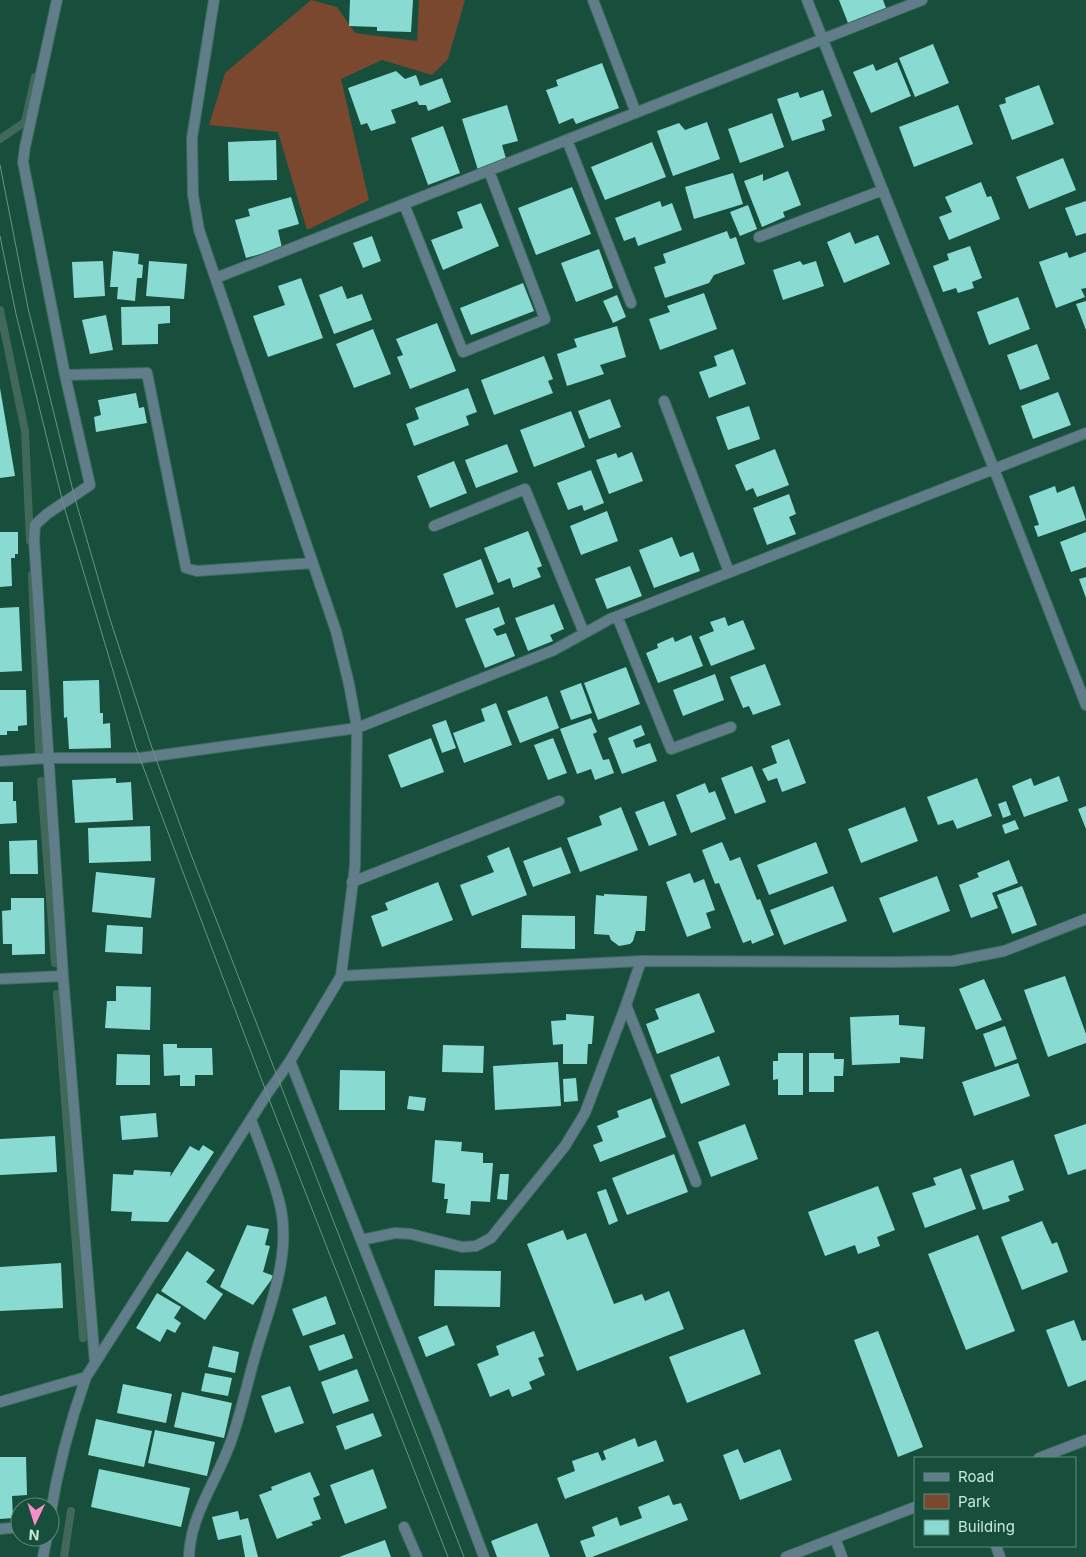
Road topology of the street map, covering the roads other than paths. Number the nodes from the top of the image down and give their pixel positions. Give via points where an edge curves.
1 (57, 0) edge
2 (214, 0) edge
3 (593, 0) edge
4 (807, 0) edge
5 (922, 0) edge
6 (823, 40) junction
7 (636, 113) junction
8 (567, 140) junction
9 (488, 171) junction
10 (883, 190) junction
11 (404, 204) junction
12 (759, 237) dead end
13 (216, 278) junction
14 (631, 303) dead end
15 (65, 375) junction
16 (664, 401) dead end
17 (1086, 433) edge
18 (994, 469) junction
19 (434, 526) dead end
20 (313, 563) junction
21 (729, 572) junction
22 (617, 616) junction
23 (584, 633) junction
24 (1086, 705) edge
25 (731, 726) dead end
26 (358, 728) junction
27 (48, 758) junction
28 (0, 761) edge
29 (560, 801) dead end
30 (352, 882) junction
31 (1086, 919) edge
32 (641, 960) junction
33 (63, 976) junction
34 (341, 976) junction
35 (0, 979) edge
36 (626, 1005) junction
37 (290, 1061) junction
38 (251, 1120) junction
39 (696, 1182) dead end
40 (361, 1240) junction
41 (96, 1363) junction
42 (86, 1377) junction
43 (0, 1402) edge
44 (1086, 1440) edge
45 (1041, 1457) edge
46 (53, 1497) edge
47 (914, 1507) edge
48 (404, 1527) dead end
49 (835, 1538) junction
50 (188, 1557) edge
51 (417, 1557) edge
52 (484, 1557) edge
53 (786, 1557) edge
54 (842, 1557) edge

1 - 15 street via 23,162
2 - 13 street via 192,138 192,195
3 - 7 street
4 - 6 street
5 - 6 street
6 - 7 street
6 - 10 street
7 - 8 street
8 - 9 street
8 - 14 street
9 - 11 street
9 - 11 street via 545,319 463,352
10 - 12 street
10 - 18 street
11 - 13 street
13 - 20 street
15 - 20 street via 147,374 186,568 197,571
15 - 27 street via 90,485 34,525
16 - 21 street
17 - 18 street
18 - 21 street
18 - 24 street
19 - 23 street via 525,489
20 - 26 street via 338,640
21 - 22 street
22 - 23 street
22 - 25 street via 671,748
23 - 26 street via 554,650
26 - 27 street via 140,758
26 - 30 street
27 - 28 street
27 - 33 street
29 - 30 street
30 - 34 street
31 - 32 street via 1004,951 953,961
32 - 34 street
32 - 36 street
33 - 35 street
33 - 41 street
34 - 37 street
36 - 39 street
36 - 40 street via 585,1113 565,1146 491,1238 476,1246 462,1247 411,1234 395,1233
37 - 38 street
37 - 40 street
38 - 41 street
38 - 50 street via 281,1209 280,1273 230,1444 197,1515
40 - 52 street
41 - 42 street
42 - 43 street
42 - 46 street via 71,1418
44 - 45 street
47 - 49 street
48 - 51 street
49 - 53 street
49 - 54 street

